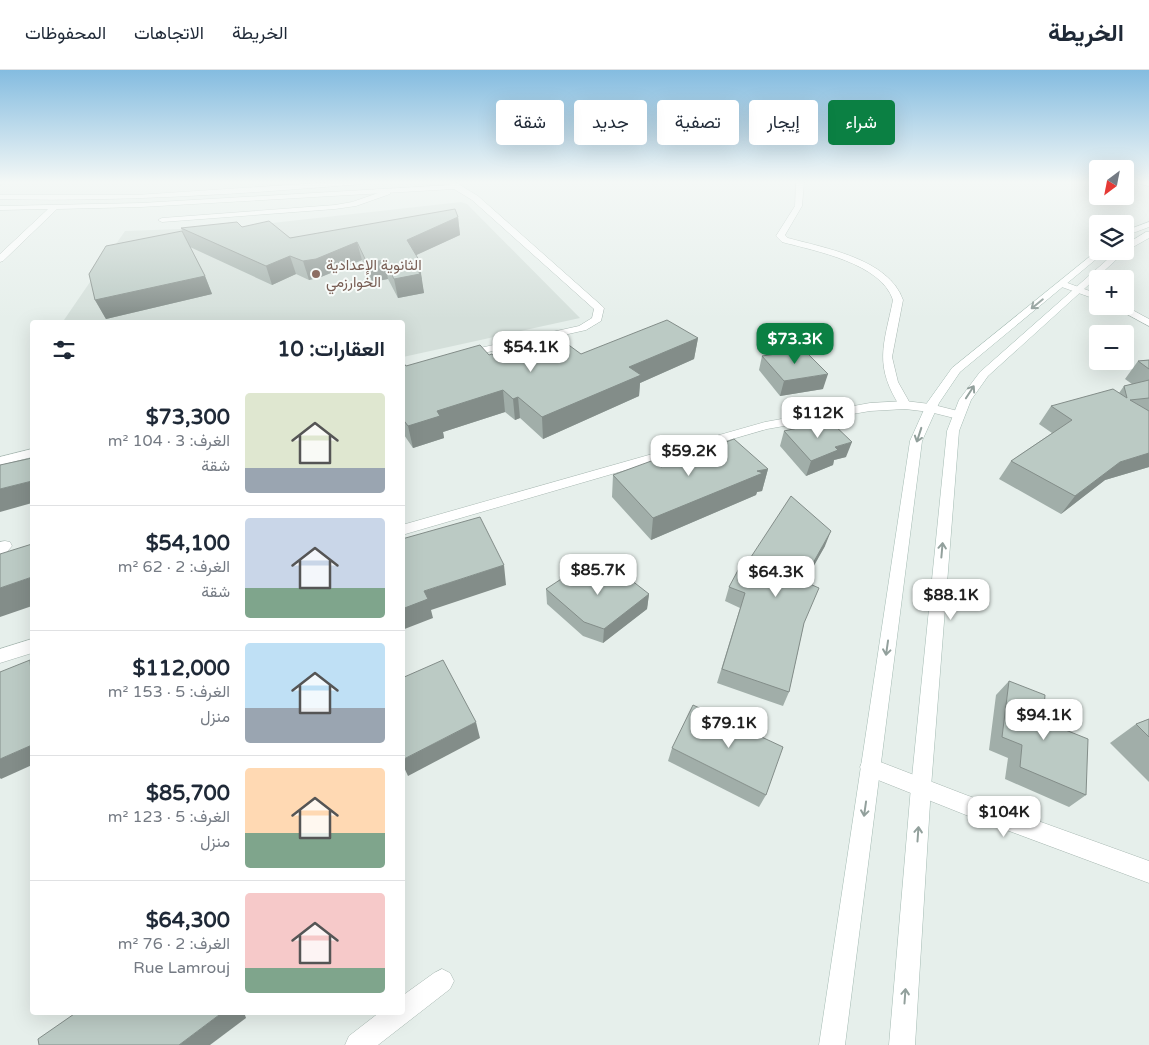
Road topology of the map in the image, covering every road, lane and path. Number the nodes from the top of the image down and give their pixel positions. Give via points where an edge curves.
1 (33, 228) edge
2 (508, 228) edge
3 (786, 228) edge
4 (1149, 234) edge
5 (21, 239) junction
6 (7, 240) dead end
7 (1134, 243) edge
8 (0, 259) edge
9 (1091, 260) edge
10 (1112, 260) edge
11 (1062, 284) junction
12 (1078, 290) junction
13 (1089, 294) edge
14 (1134, 315) edge
15 (1149, 323) edge
16 (459, 356) edge
17 (905, 405) junction
18 (930, 408) junction
19 (958, 415) junction
20 (30, 454) edge
21 (0, 461) edge
22 (405, 529) edge
23 (30, 647) edge
24 (0, 656) edge
25 (870, 767) junction
26 (921, 787) junction
27 (1149, 872) edge
28 (442, 981) dead end
29 (405, 1010) edge
30 (398, 1015) edge
31 (358, 1045) edge
32 (832, 1045) edge
33 (902, 1045) edge

1 - 5 street
2 - 16 street via 599,308 597,319 582,328
3 - 17 street via 780,236 785,240 839,255 866,267 895,291 898,300 887,357 892,382
4 - 7 street
5 - 6 street
5 - 8 street
9 - 11 street
10 - 12 street
11 - 12 street
11 -> 18 street via 956,370
12 - 13 street
19 -> 12 street via 984,374
14 - 15 street
17 - 18 street
17 - 22 street via 870,407 765,426
18 - 19 street
18 -> 25 street via 916,441
26 -> 19 street via 950,448
20 - 21 street
23 - 24 street
25 - 26 street
25 -> 32 street
26 - 27 street
33 -> 26 street
28 - 29 street
30 - 31 street

